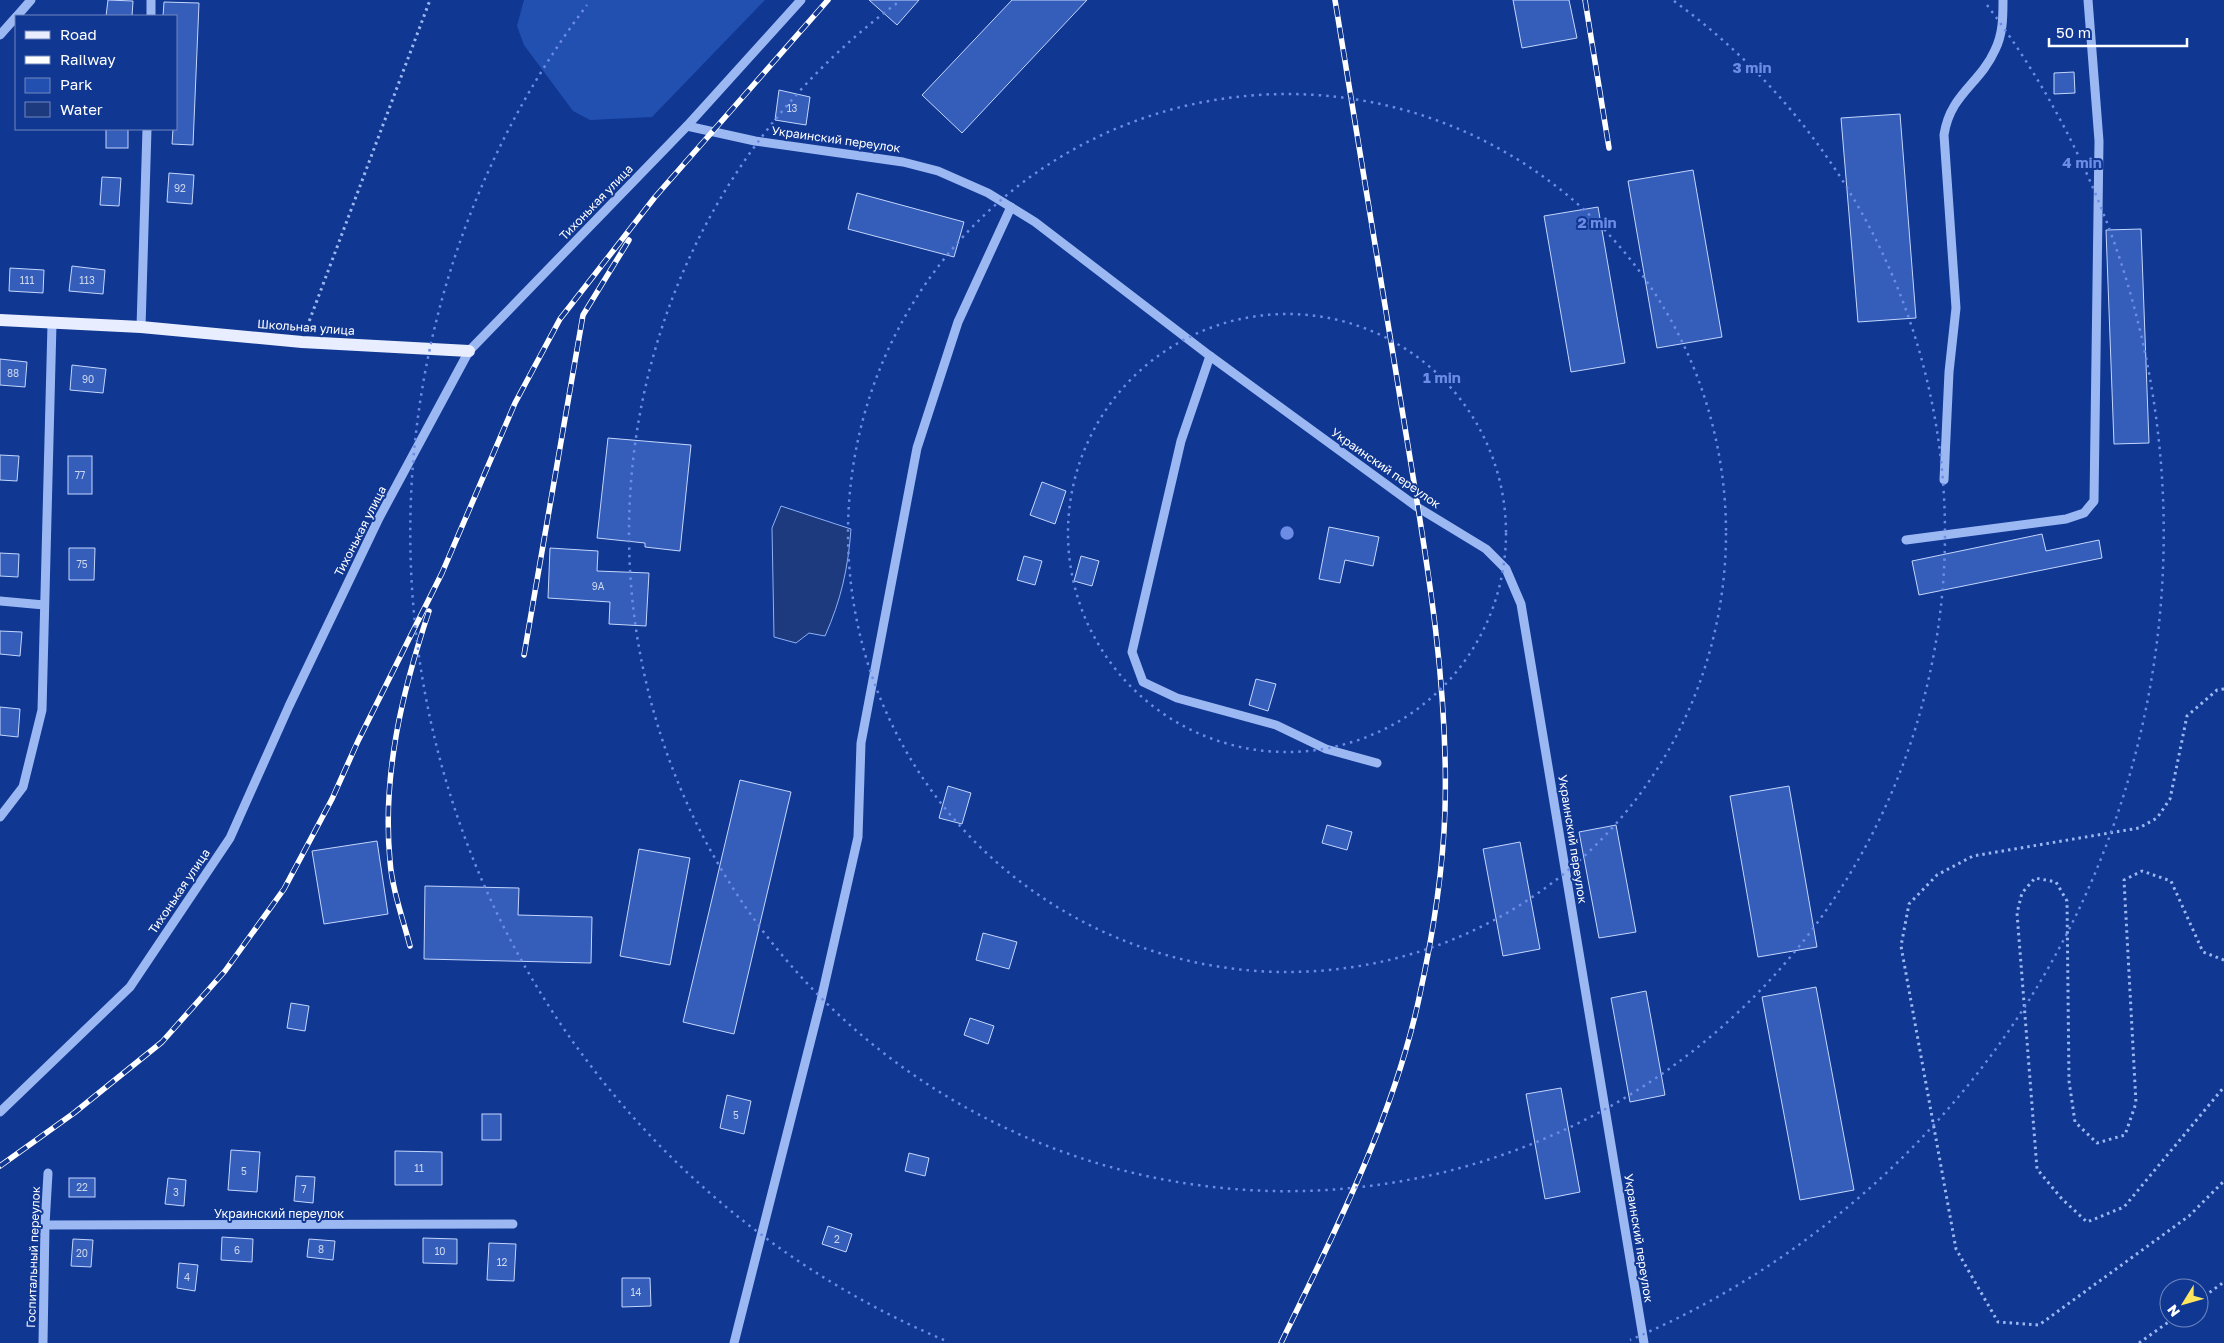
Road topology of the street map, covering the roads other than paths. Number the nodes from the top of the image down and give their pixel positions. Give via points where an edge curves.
1 (31, 0) edge
2 (151, 0) edge
3 (801, 0) edge
4 (2003, 0) edge
5 (2088, 0) edge
6 (17, 15) edge
7 (151, 15) edge
8 (15, 17) edge
9 (0, 35) edge
10 (687, 126) junction
11 (147, 130) edge
12 (1011, 207) junction
13 (0, 320) edge
14 (52, 324) junction
15 (141, 327) junction
16 (469, 351) junction
17 (1210, 356) junction
18 (1944, 480) dead end
19 (1906, 540) dead end
20 (0, 601) edge
21 (44, 605) junction
22 (1377, 763) dead end
23 (0, 817) edge
24 (0, 1112) edge
25 (48, 1173) dead end
26 (513, 1224) dead end
27 (45, 1225) junction
28 (43, 1343) edge
29 (734, 1343) edge
30 (1644, 1343) edge

1 - 6 street
2 - 7 street
3 - 10 street, Тихонькая улица
4 - 18 street via 2001,34 1996,50 1951,109 1944,135 1956,308 1949,372
5 - 19 street via 2098,141 2094,501 2084,513 2066,519
8 - 9 street
10 - 12 street, Украинский переулок via 755,141 903,162 965,182
10 - 16 street, Тихонькая улица
11 - 15 street
12 - 17 street, Украинский переулок
12 - 29 street via 958,322 917,448 861,743 858,837 821,1000
13 - 14 main road, Школьная улица
14 - 15 main road, Школьная улица
14 - 21 street
15 - 16 main road, Школьная улица via 302,342
16 - 24 street, Тихонькая улица via 380,518 289,706 230,838 130,987
17 - 22 street via 1181,441 1132,652 1143,682 1177,698 1276,725 1326,749
17 - 30 street, Украинский переулок via 1417,507 1486,549 1506,569 1522,604
20 - 21 street
21 - 23 street via 42,710 23,787
25 - 27 street, Госпитальный переулок
26 - 27 street, Украинский переулок
27 - 28 street, Госпитальный переулок

